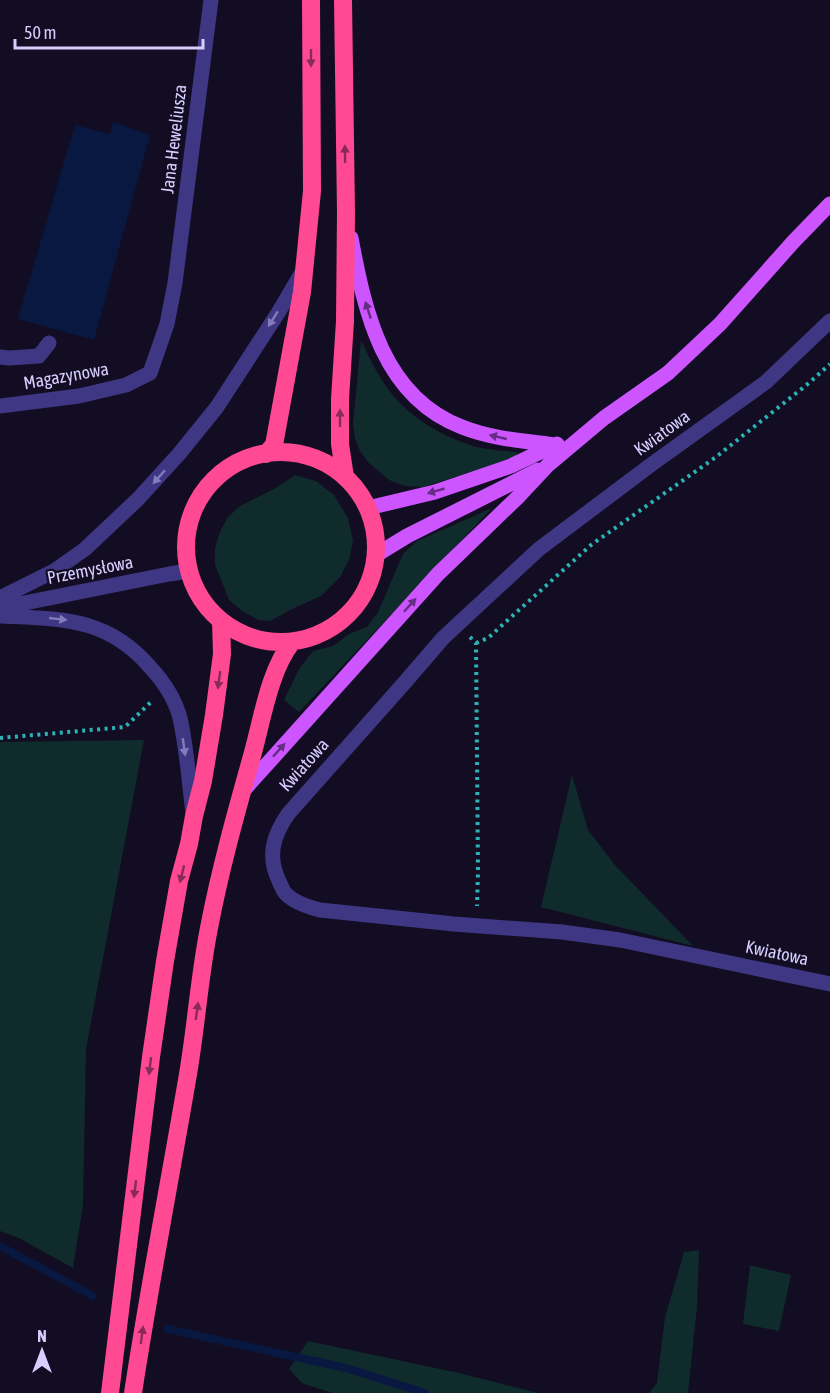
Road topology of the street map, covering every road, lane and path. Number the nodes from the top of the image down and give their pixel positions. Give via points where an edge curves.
1 (211, 0) edge
2 (311, 0) edge
3 (343, 0) edge
4 (830, 204) edge
5 (346, 212) junction
6 (304, 269) junction
7 (176, 283) joint
8 (830, 321) edge
9 (49, 343) dead end
10 (0, 357) edge
11 (830, 364) edge
12 (0, 406) edge
13 (604, 418) junction
14 (556, 445) junction
15 (266, 454) junction
16 (548, 465) junction
17 (345, 477) junction
18 (368, 508) junction
19 (376, 555) junction
20 (189, 572) junction
21 (0, 598) edge
22 (0, 608) edge
23 (0, 616) edge
24 (221, 621) junction
25 (462, 631) dead end
26 (292, 642) junction
27 (476, 643) junction
28 (159, 695) dead end
29 (0, 738) edge
30 (240, 794) junction
31 (194, 816) junction
32 (476, 924) junction
33 (830, 984) edge
34 (110, 1393) edge
35 (134, 1393) edge

1 - 7 street, Jana Heweliusza
2 -> 6 highway via 312,191
5 -> 3 highway
4 - 13 main road via 711,332 668,372
14 -> 5 main road via 463,428 430,410 405,388 382,353 365,304
17 -> 5 highway via 340,399
6 - 15 highway via 274,445
6 -> 21 street via 217,407 138,499 86,549 54,571
7 - 12 street, Magazynowa via 150,373 126,385 79,396
8 - 32 street, Kwiatowa via 766,382 539,549 443,638 279,828 273,864 285,893 301,904 320,910
9 - 10 street via 39,356
11 - 27 path via 716,457 591,545 488,638
13 - 14 main road
13 - 16 main road
14 -> 18 main road via 511,466 435,492
15 - 17 highway via 308,456
15 - 20 highway via 240,461 218,476 201,495 190,519 186,545
16 - 19 main road
30 -> 16 main road via 438,574
17 - 18 highway
18 - 19 highway via 375,531
19 - 26 highway via 370,580 358,603 340,622 317,635
20 - 22 street, Przemysłowa
20 - 24 highway via 207,607
23 -> 31 street via 85,623 126,643 141,656 168,690 179,716
24 - 26 highway via 242,634
24 -> 31 highway via 222,654 214,715
25 - 27 path
26 - 30 highway via 274,676
27 - 32 path
28 - 29 path via 125,728
35 -> 30 highway via 209,929
31 -> 34 highway via 179,881 153,1046
32 - 33 street, Kwiatowa via 620,940

